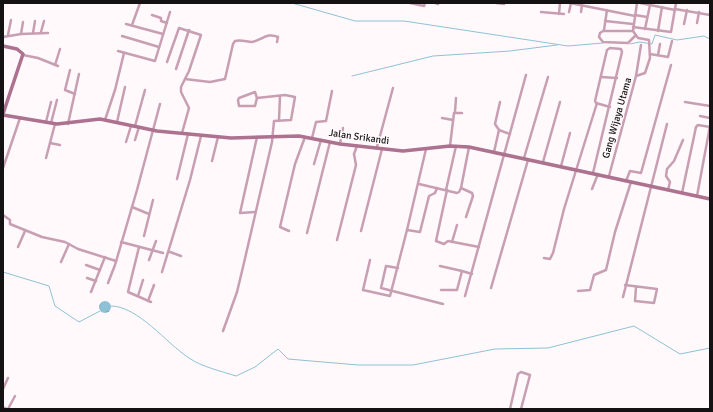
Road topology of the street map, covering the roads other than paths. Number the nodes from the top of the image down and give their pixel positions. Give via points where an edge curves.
1 (140, 3) edge
2 (410, 3) edge
3 (425, 3) edge
4 (496, 3) edge
5 (560, 3) edge
6 (570, 3) edge
7 (637, 3) edge
8 (640, 3) edge
9 (676, 3) edge
10 (504, 4) dead end
11 (582, 5) junction
12 (650, 5) junction
13 (662, 7) junction
14 (675, 9) junction
15 (606, 10) junction
16 (687, 10) junction
17 (170, 12) dead end
18 (541, 12) dead end
19 (569, 12) dead end
20 (581, 12) dead end
21 (699, 12) junction
22 (559, 14) junction
23 (564, 14) dead end
24 (635, 15) junction
25 (710, 15) edge
26 (152, 16) dead end
27 (647, 17) junction
28 (11, 20) dead end
29 (35, 21) dead end
30 (44, 21) dead end
31 (605, 21) junction
32 (23, 22) dead end
33 (167, 23) junction
34 (697, 23) dead end
35 (126, 24) dead end
36 (684, 24) dead end
37 (132, 26) junction
38 (633, 26) junction
39 (645, 29) junction
40 (189, 30) junction
41 (604, 30) junction
42 (633, 31) junction
43 (658, 31) junction
44 (42, 32) junction
45 (33, 33) junction
46 (48, 33) dead end
47 (21, 34) junction
48 (163, 34) junction
49 (8, 36) junction
50 (122, 36) dead end
51 (635, 36) junction
52 (3, 37) edge
53 (672, 41) dead end
54 (277, 42) dead end
55 (660, 44) dead end
56 (3, 46) edge
57 (641, 46) dead end
58 (159, 47) junction
59 (60, 49) dead end
60 (118, 51) dead end
61 (124, 53) junction
62 (650, 54) junction
63 (22, 55) junction
64 (658, 55) junction
65 (167, 62) dead end
66 (671, 65) dead end
67 (176, 69) dead end
68 (70, 70) dead end
69 (79, 74) dead end
70 (526, 75) dead end
71 (601, 76) junction
72 (636, 76) junction
73 (548, 77) dead end
74 (617, 78) junction
75 (185, 79) junction
76 (126, 87) dead end
77 (393, 88) dead end
78 (145, 90) dead end
79 (332, 91) dead end
80 (74, 94) junction
81 (280, 96) junction
82 (257, 98) junction
83 (456, 98) dead end
84 (3, 99) edge
85 (8, 100) junction
86 (57, 100) dead end
87 (51, 102) dead end
88 (500, 102) dead end
89 (560, 102) dead end
90 (684, 102) dead end
91 (160, 104) dead end
92 (597, 104) junction
93 (610, 106) junction
94 (710, 106) edge
95 (455, 112) junction
96 (462, 113) dead end
97 (3, 114) edge
98 (700, 116) dead end
99 (20, 117) junction
100 (442, 118) dead end
101 (710, 118) edge
102 (105, 120) junction
103 (279, 120) junction
104 (453, 120) junction
105 (46, 122) junction
106 (117, 122) junction
107 (53, 123) junction
108 (68, 124) junction
109 (667, 124) dead end
110 (135, 126) junction
111 (710, 127) edge
112 (344, 128) dead end
113 (154, 130) junction
114 (499, 130) junction
115 (570, 133) dead end
116 (182, 134) junction
117 (188, 134) junction
118 (510, 134) junction
119 (201, 136) junction
120 (709, 136) edge
121 (218, 137) junction
122 (257, 137) junction
123 (273, 137) junction
124 (305, 137) junction
125 (312, 138) junction
126 (134, 140) dead end
127 (322, 140) junction
128 (683, 140) dead end
129 (126, 142) dead end
130 (330, 142) junction
131 (50, 143) junction
132 (340, 144) junction
133 (60, 145) dead end
134 (357, 145) junction
135 (450, 146) junction
136 (456, 146) junction
137 (377, 147) junction
138 (469, 147) junction
139 (382, 148) junction
140 (426, 149) junction
141 (706, 151) junction
142 (710, 151) edge
143 (494, 152) junction
144 (504, 154) junction
145 (46, 158) dead end
146 (526, 159) junction
147 (4, 160) edge
148 (212, 161) dead end
149 (543, 162) junction
150 (314, 164) dead end
151 (561, 166) junction
152 (3, 168) edge
153 (577, 169) junction
154 (593, 173) junction
155 (598, 174) junction
156 (609, 176) junction
157 (177, 179) dead end
158 (626, 181) junction
159 (631, 182) junction
160 (419, 184) junction
161 (650, 187) junction
162 (437, 188) junction
163 (461, 188) junction
164 (592, 189) dead end
165 (446, 190) junction
166 (668, 190) junction
167 (682, 194) junction
168 (697, 196) junction
169 (710, 199) edge
170 (153, 200) dead end
171 (132, 207) junction
172 (255, 212) junction
173 (149, 214) junction
174 (3, 215) edge
175 (466, 217) dead end
176 (457, 225) dead end
177 (407, 230) junction
178 (25, 231) junction
179 (289, 231) dead end
180 (361, 231) dead end
181 (307, 233) dead end
182 (144, 236) dead end
183 (337, 240) dead end
184 (156, 241) dead end
185 (121, 242) junction
186 (452, 242) junction
187 (69, 244) junction
188 (18, 247) dead end
189 (139, 247) junction
190 (479, 247) junction
191 (153, 250) junction
192 (170, 252) junction
193 (163, 253) dead end
194 (181, 256) dead end
195 (105, 257) junction
196 (544, 258) dead end
197 (149, 260) dead end
198 (370, 260) dead end
199 (61, 262) dead end
200 (116, 263) junction
201 (86, 265) dead end
202 (440, 266) dead end
203 (398, 268) junction
204 (100, 270) junction
205 (462, 271) junction
206 (162, 272) dead end
207 (472, 274) junction
208 (87, 278) dead end
209 (143, 280) dead end
210 (96, 281) junction
211 (108, 283) dead end
212 (154, 285) dead end
213 (625, 285) junction
214 (636, 287) junction
215 (491, 288) dead end
216 (441, 290) dead end
217 (392, 291) junction
218 (578, 291) dead end
219 (91, 292) dead end
220 (138, 296) junction
221 (466, 296) dead end
222 (623, 297) dead end
223 (443, 304) dead end
224 (223, 331) dead end
225 (8, 378) dead end
226 (3, 389) edge
227 (14, 396) dead end
228 (3, 407) edge
229 (8, 409) edge
230 (510, 409) edge
231 (521, 409) edge

1 - 37 street
2 - 3 street via 424,6
4 - 10 street
5 - 22 street
6 - 11 street
6 - 19 street
7 - 24 street
8 - 12 street
9 - 14 street
11 - 15 street
11 - 20 street
12 - 13 street
12 - 27 street
13 - 14 street
13 - 43 street
14 - 16 street
14 - 43 street via 671,32
15 - 24 street
15 - 31 street
16 - 21 street
16 - 36 street
17 - 33 street
18 - 22 street
21 - 25 street
21 - 34 street
22 - 23 street
24 - 27 street
24 - 38 street
26 - 33 street
27 - 39 street
28 - 49 street
29 - 45 street
30 - 44 street
31 - 38 street
31 - 41 street
32 - 47 street
33 - 48 street
35 - 37 street
37 - 48 street
38 - 39 street
38 - 42 street
39 - 43 street
40 - 65 street via 179,28
40 - 67 street
40 - 75 street via 200,34 201,37
41 - 42 street
41 - 51 street via 600,35 602,42 628,43
42 - 51 street
44 - 45 street
44 - 46 street
45 - 47 street
47 - 49 street
48 - 58 street
49 - 52 street
50 - 58 street
51 - 62 street, Gang Wijaya Utama via 649,40
53 - 64 street via 668,57
54 - 75 street via 278,37 273,35 251,42 236,41 233,44 225,79 205,82
55 - 64 street
56 - 63 street via 20,50
57 - 72 street
58 - 61 street via 155,61
59 - 63 street via 57,65
60 - 61 street
61 - 102 street
62 - 64 street
62 - 72 street, Gang Wijaya Utama via 646,71
63 - 85 street
66 - 158 street via 641,173 630,171
68 - 80 street via 64,90
69 - 80 street
70 - 118 street
71 - 74 street
71 - 74 street via 610,48 622,50
71 - 92 street via 595,101
72 - 156 street, Gang Wijaya Utama
73 - 146 street
74 - 93 street
75 - 116 street via 180,90 189,111
76 - 106 street
77 - 137 street
78 - 110 street
79 - 125 street via 326,120 316,122
80 - 108 street
81 - 82 street
81 - 103 street
81 - 103 street via 295,98 291,120
82 - 82 street via 256,106 238,105 241,97 254,92
83 - 95 street
84 - 85 street
85 - 97 street
86 - 107 street
87 - 105 street
88 - 114 street via 495,124
89 - 149 street
90 - 94 street
91 - 113 street
92 - 93 street
92 - 153 street
93 - 154 street
95 - 96 street
95 - 104 street
97 - 99 street, Jalan Srikandi
98 - 101 street
99 - 105 street, Jalan Srikandi
99 - 147 street
100 - 104 street
102 - 106 street, Jalan Srikandi
102 - 108 street, Jalan Srikandi
103 - 123 street via 274,121
104 - 135 street
105 - 107 street, Jalan Srikandi
106 - 110 street, Jalan Srikandi
107 - 108 street, Jalan Srikandi
107 - 131 street
109 - 161 street
110 - 113 street, Jalan Srikandi
110 - 126 street
110 - 129 street
111 - 120 street
111 - 167 street via 696,127
112 - 132 street
113 - 116 street, Jalan Srikandi
113 - 171 street
114 - 118 street
114 - 143 street
115 - 151 street
116 - 117 street, Jalan Srikandi
117 - 119 street, Jalan Srikandi
117 - 157 street
118 - 144 street
119 - 121 street, Jalan Srikandi
119 - 192 street
120 - 141 street
121 - 122 street, Jalan Srikandi
121 - 148 street
122 - 123 street, Jalan Srikandi
122 - 172 street via 240,213
123 - 124 street, Jalan Srikandi
123 - 172 street
124 - 125 street, Jalan Srikandi
124 - 179 street via 280,227
125 - 127 street, Jalan Srikandi
127 - 130 street, Jalan Srikandi
127 - 150 street
128 - 166 street via 674,161 666,171 670,182
130 - 132 street, Jalan Srikandi
130 - 181 street
131 - 133 street
131 - 145 street
132 - 134 street, Jalan Srikandi
134 - 137 street, Jalan Srikandi
134 - 183 street via 354,154 356,165
135 - 136 street, Jalan Srikandi
135 - 140 street, Jalan Srikandi
136 - 138 street, Jalan Srikandi
136 - 165 street
137 - 139 street, Jalan Srikandi
138 - 143 street, Jalan Srikandi
138 - 163 street
139 - 140 street, Jalan Srikandi via 403,151
139 - 180 street
140 - 160 street
141 - 142 street
141 - 168 street
143 - 144 street, Jalan Srikandi
144 - 146 street, Jalan Srikandi
144 - 190 street
146 - 149 street, Jalan Srikandi
146 - 215 street
147 - 152 street
149 - 151 street, Jalan Srikandi
151 - 153 street, Jalan Srikandi
153 - 154 street, Jalan Srikandi
153 - 196 street via 552,257
154 - 155 street, Jalan Srikandi
155 - 156 street, Jalan Srikandi
155 - 164 street
156 - 158 street, Jalan Srikandi
158 - 159 street, Jalan Srikandi
159 - 161 street, Jalan Srikandi
159 - 218 street via 606,270 594,275 590,290
160 - 162 street
160 - 177 street
161 - 166 street, Jalan Srikandi
161 - 213 street
162 - 165 street
162 - 177 street via 435,193 429,196 420,232
163 - 165 street via 459,192
163 - 175 street via 473,195
165 - 186 street via 436,241 444,244
166 - 167 street, Jalan Srikandi
167 - 168 street, Jalan Srikandi
168 - 169 street, Jalan Srikandi
170 - 173 street
171 - 173 street
171 - 185 street
172 - 224 street via 237,292
173 - 182 street
174 - 178 street via 10,220 10,224
176 - 186 street
177 - 203 street
178 - 187 street
178 - 188 street
184 - 191 street
185 - 189 street
185 - 200 street
186 - 190 street
187 - 195 street
187 - 199 street
189 - 191 street
189 - 220 street via 128,292
190 - 207 street
191 - 193 street
191 - 197 street
192 - 194 street
192 - 206 street
195 - 200 street
195 - 204 street
198 - 217 street via 363,290 388,296
200 - 211 street
201 - 204 street
202 - 205 street
203 - 217 street
203 - 217 street via 386,266 380,285 381,288
204 - 210 street
205 - 207 street
205 - 216 street via 457,290
207 - 221 street
208 - 210 street
209 - 220 street
210 - 219 street
212 - 220 street via 150,302
213 - 214 street
213 - 222 street
214 - 214 street via 657,289 654,303 635,300
217 - 223 street
225 - 226 street
227 - 229 street
228 - 229 street
230 - 231 street via 521,372 530,375

